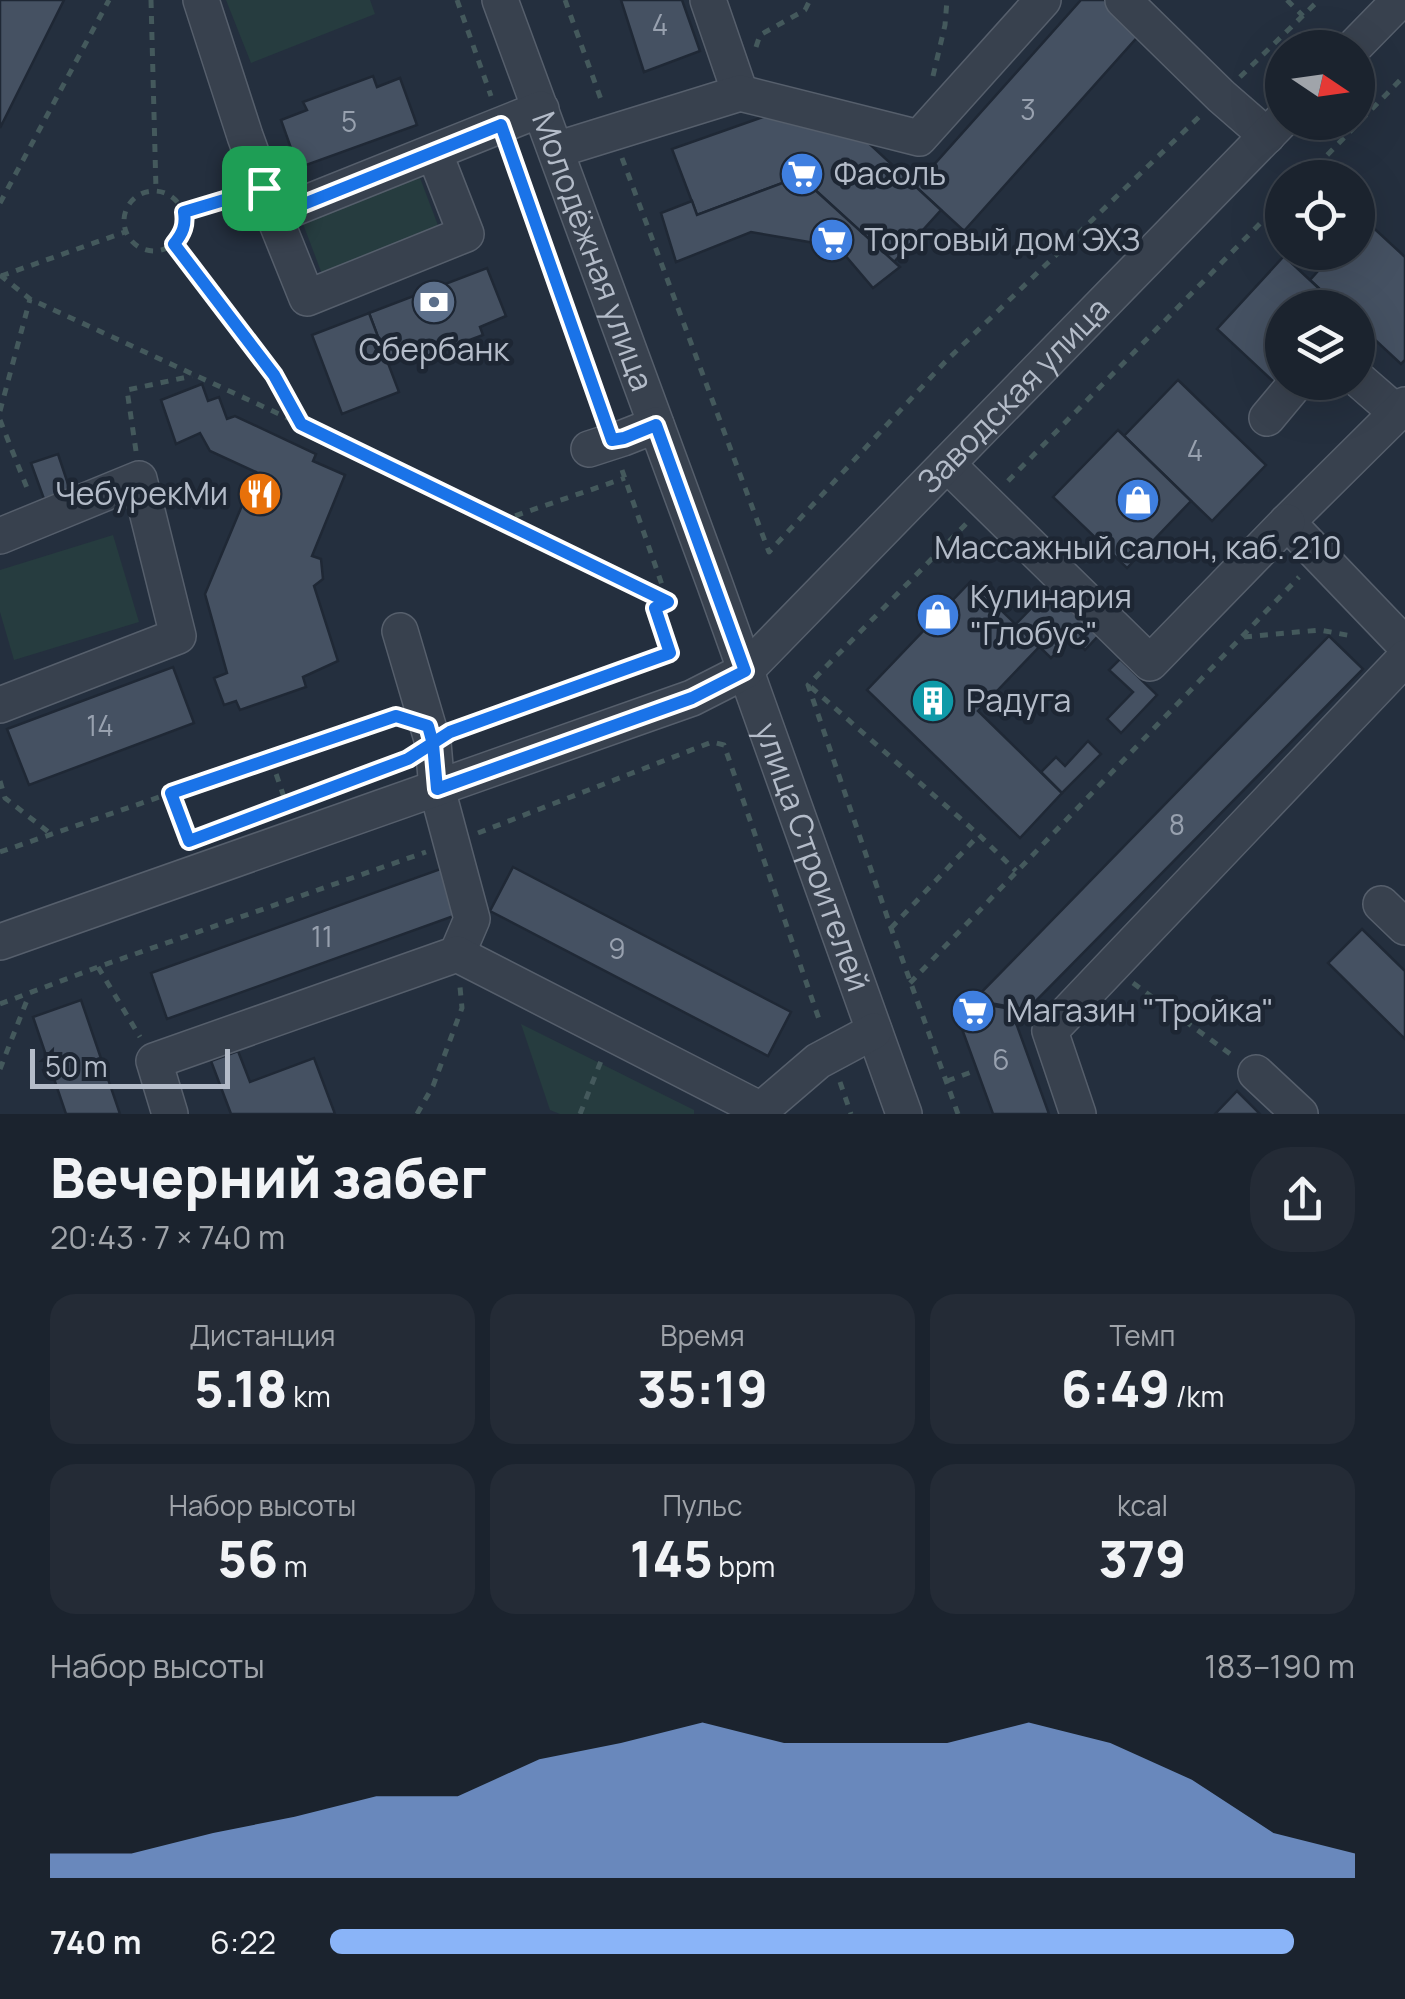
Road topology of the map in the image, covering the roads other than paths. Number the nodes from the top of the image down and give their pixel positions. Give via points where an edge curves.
1 (201, 0) edge
2 (500, 0) edge
3 (708, 0) edge
4 (1042, 0) edge
5 (1123, 0) edge
6 (1400, 0) edge
7 (1371, 30) edge
8 (740, 93) junction
9 (541, 109) junction
10 (1265, 122) edge
11 (1265, 138) edge
12 (556, 150) junction
13 (434, 152) junction
14 (269, 202) junction
15 (1375, 391) edge
16 (1282, 400) edge
17 (1401, 409) edge
18 (1267, 418) dead end
19 (656, 425) junction
20 (600, 445) road end
21 (947, 464) junction
22 (1288, 522) junction
23 (0, 536) edge
24 (400, 631) dead end
25 (1405, 645) edge
26 (1405, 658) edge
27 (745, 671) junction
28 (0, 705) edge
29 (437, 789) junction
30 (0, 942) edge
31 (456, 954) junction
32 (874, 1031) junction
33 (1256, 1073) road end
34 (170, 1114) edge
35 (904, 1114) edge
36 (1078, 1114) edge
37 (1300, 1114) edge

1 - 14 street
2 - 9 street, Молодёжная улица
3 - 8 street
4 - 8 street via 919,138
5 - 10 street via 1221,96
6 - 7 street
8 - 12 street
9 - 12 street, Молодёжная улица
9 - 13 street
11 - 21 street, Заводская улица
12 - 19 street, Молодёжная улица
13 - 14 street
13 - 14 street via 466,234 306,298
15 - 17 street
16 - 18 street
17 - 22 street
19 - 20 street
19 - 27 street, Молодёжная улица
21 - 22 street via 1150,664
21 - 27 street, Заводская улица
22 - 25 street
23 - 28 street via 140,478 178,636
24 - 29 street via 430,735
26 - 36 street via 1050,1031
27 - 29 street via 692,698
27 - 32 street, улица Строителей
29 - 30 street
29 - 31 street via 472,919
31 - 32 street via 761,1110 818,1061
31 - 34 street via 154,1060
32 - 35 street, улица Строителей
33 - 37 street

